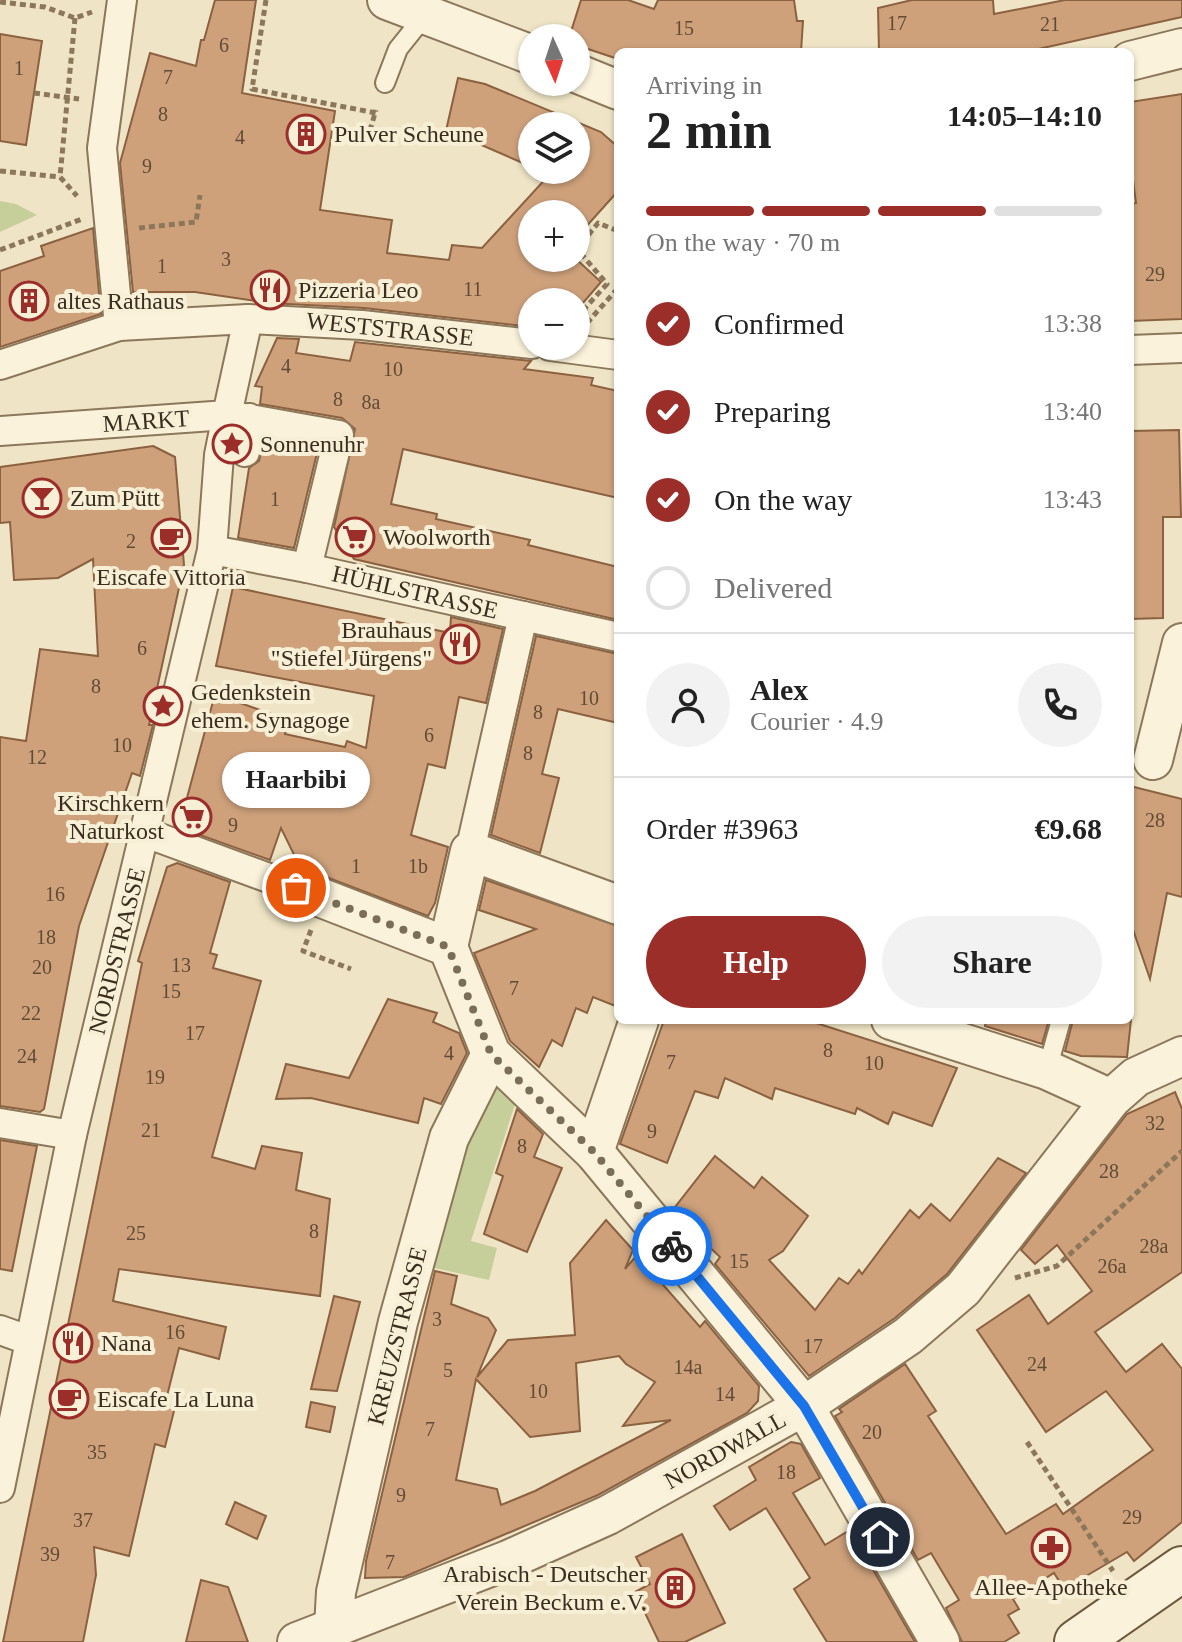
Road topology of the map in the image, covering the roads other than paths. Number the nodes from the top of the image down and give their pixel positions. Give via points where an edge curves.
1 (122, 0) edge
2 (387, 0) edge
3 (426, 14) junction
4 (1182, 48) edge
5 (518, 50) edge
6 (1134, 60) edge
7 (590, 79) edge
8 (385, 83) dead end
9 (614, 88) edge
10 (248, 319) junction
11 (119, 326) junction
12 (518, 342) edge
13 (1182, 348) edge
14 (1134, 350) edge
15 (590, 351) edge
16 (614, 354) edge
17 (0, 365) edge
18 (238, 416) junction
19 (0, 431) edge
20 (245, 452) dead end
21 (212, 550) junction
22 (307, 568) junction
23 (523, 616) junction
24 (614, 636) edge
25 (1182, 643) edge
26 (1155, 760) edge
27 (146, 833) junction
28 (470, 851) junction
29 (308, 893) joint
30 (614, 904) edge
31 (448, 947) junction
32 (638, 1024) edge
33 (903, 1024) edge
34 (1060, 1024) edge
35 (491, 1054) junction
36 (1182, 1056) edge
37 (1047, 1070) junction
38 (1111, 1099) junction
39 (0, 1123) edge
40 (72, 1135) junction
41 (594, 1152) junction
42 (0, 1330) edge
43 (28, 1340) junction
44 (804, 1406) junction
45 (0, 1488) edge
46 (1182, 1569) edge
47 (334, 1627) junction
48 (1084, 1640) edge
49 (297, 1642) edge
50 (940, 1642) edge

1 - 11 street via 102,148 102,223
2 - 3 street
3 - 5 street
3 - 8 lane via 398,49
4 - 6 street
7 - 9 street
10 - 11 street
10 - 12 street, WESTSTRASSE
10 - 18 street
11 - 17 street
13 - 14 street
15 - 16 street
18 - 19 street, MARKT
18 - 20 street
18 - 21 street, NORDSTRASSE via 219,455
18 - 22 street, MARKT via 339,435
21 - 22 street, HÜHLSTRASSE
21 - 27 street, NORDSTRASSE
22 - 23 street, HÜHLSTRASSE
23 - 24 street, HÜHLSTRASSE
23 - 28 street
25 - 26 street
27 - 29 street
27 - 40 street, NORDSTRASSE
28 - 30 street
28 - 31 street
29 - 31 street
31 - 35 street
32 - 41 street
33 - 37 street
34 - 37 lane
35 - 41 street
35 - 47 street, KREUZSTRASSE via 449,1138 398,1322 336,1592
36 - 38 street, NORDWALL via 1136,1077
37 - 38 street
38 - 44 street, NORDWALL via 963,1289 908,1336
39 - 40 street
40 - 43 street, NORDSTRASSE
41 - 44 street
42 - 43 street
43 - 45 street, NORDSTRASSE
44 - 47 street, NORDWALL via 608,1515
44 - 50 street
46 - 48 main road
47 - 49 street, NORDWALL

